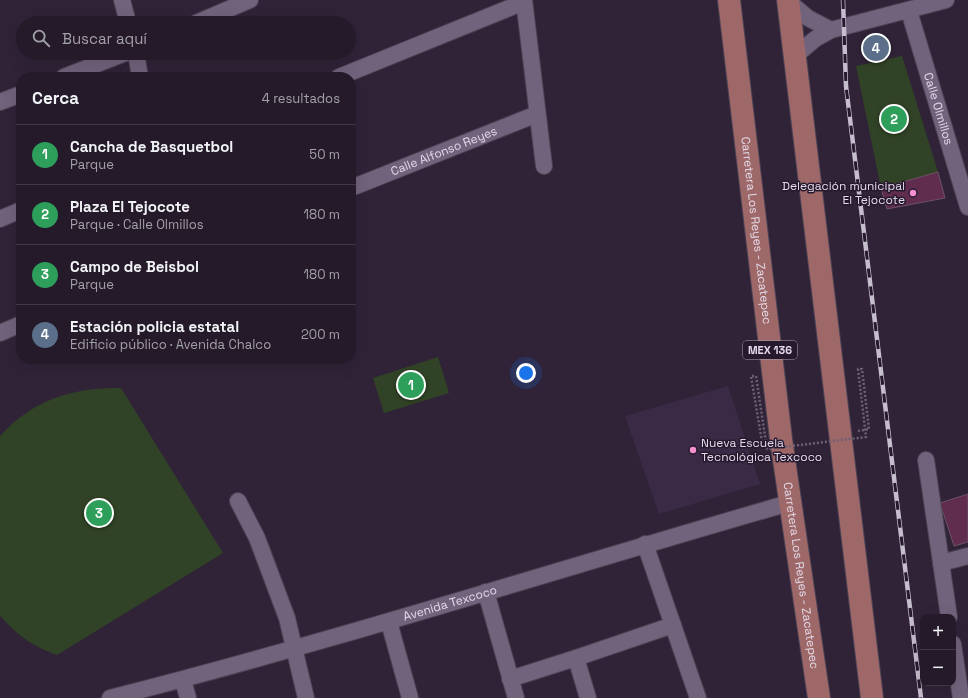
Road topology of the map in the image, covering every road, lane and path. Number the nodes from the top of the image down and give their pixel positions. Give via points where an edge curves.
1 (122, 0) edge
2 (250, 0) edge
3 (729, 0) edge
4 (946, 0) edge
5 (524, 1) edge
6 (788, 1) edge
7 (909, 11) junction
8 (126, 16) edge
9 (212, 16) edge
10 (831, 30) junction
11 (794, 57) junction
12 (107, 60) edge
13 (137, 60) edge
14 (77, 72) edge
15 (139, 72) edge
16 (351, 72) edge
17 (16, 96) edge
18 (0, 102) edge
19 (537, 114) junction
20 (544, 166) dead end
21 (356, 186) edge
22 (968, 207) edge
23 (16, 212) edge
24 (0, 219) edge
25 (16, 326) edge
26 (0, 333) edge
27 (870, 429) dead end
28 (762, 442) dead end
29 (926, 460) dead end
30 (238, 501) dead end
31 (789, 503) junction
32 (645, 544) junction
33 (968, 556) edge
34 (941, 563) junction
35 (486, 592) junction
36 (949, 614) edge
37 (389, 622) junction
38 (672, 625) junction
39 (293, 649) junction
40 (954, 650) edge
41 (576, 658) junction
42 (510, 679) junction
43 (183, 680) junction
44 (110, 698) edge
45 (188, 698) edge
46 (306, 698) edge
47 (410, 698) edge
48 (516, 698) edge
49 (588, 698) edge
50 (698, 698) edge
51 (819, 698) edge
52 (872, 698) edge
53 (961, 698) edge

1 - 8 street
2 - 9 street
3 - 31 main road, Carretera Los Reyes - Zacatepec / MEX 136
4 - 7 street
5 - 16 street
5 - 19 street
6 - 10 street via 808,18
6 - 11 main road
7 - 10 street
7 - 22 street, Calle Olmillos
10 - 11 street via 815,39
11 - 52 main road
12 - 14 street
13 - 15 street
17 - 18 street
19 - 20 street
19 - 21 street, Calle Alfonso Reyes
23 - 24 street
25 - 26 street
27 - 28 path, bridge via 862,369 858,369 866,437 767,449 756,376 752,376
29 - 34 street
30 - 39 street via 257,538 287,618
31 - 32 street, Avenida Texcoco
31 - 51 main road, Carretera Los Reyes - Zacatepec / MEX 136
32 - 35 street, Avenida Texcoco
32 - 38 street
33 - 34 street
34 - 36 street
35 - 37 street, Avenida Texcoco
35 - 42 street
37 - 39 street, Avenida Texcoco
37 - 47 street
38 - 41 street
38 - 50 street
39 - 43 street, Avenida Texcoco
39 - 46 street
40 - 53 street
41 - 42 street
41 - 49 street
42 - 48 street
43 - 44 street, Avenida Texcoco
43 - 45 street

